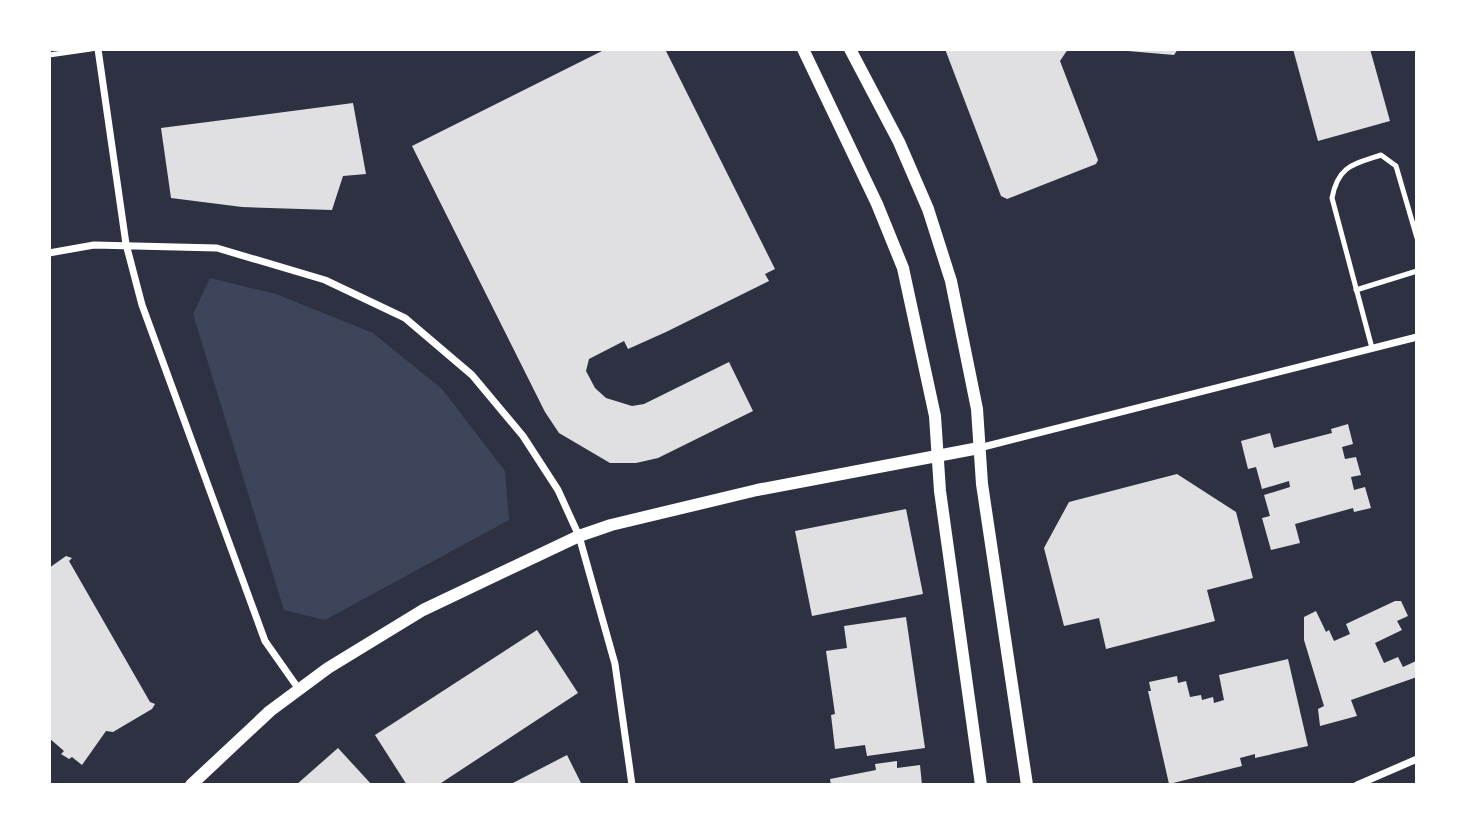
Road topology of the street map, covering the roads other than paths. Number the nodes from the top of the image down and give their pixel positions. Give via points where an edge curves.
1 (91, 49) edge
2 (98, 49) edge
3 (803, 49) edge
4 (850, 49) edge
5 (49, 55) edge
6 (1417, 239) edge
7 (126, 244) junction
8 (49, 253) edge
9 (1417, 271) edge
10 (1356, 290) junction
11 (1417, 337) edge
12 (1372, 348) junction
13 (979, 448) junction
14 (938, 455) junction
15 (579, 536) junction
16 (298, 688) junction
17 (1417, 759) edge
18 (191, 785) edge
19 (632, 785) edge
20 (981, 785) edge
21 (1027, 785) edge
22 (1357, 785) edge

1 - 5 lane
2 - 7 street
3 - 14 street via 903,268 935,416
4 - 13 street via 899,142 936,233 951,281 977,409
6 - 10 lane via 1396,166 1381,155 1351,165 1335,179 1332,198
7 - 8 street via 94,244
7 - 15 street via 218,248 325,280 405,318 472,375 523,436 558,490
7 - 16 street via 142,305 265,641
9 - 10 lane
10 - 12 lane
11 - 12 street
12 - 13 street
13 - 14 street
13 - 21 street
14 - 15 street via 758,491
14 - 20 street
15 - 16 street via 423,610
15 - 19 street via 615,664
16 - 18 street
17 - 22 street

